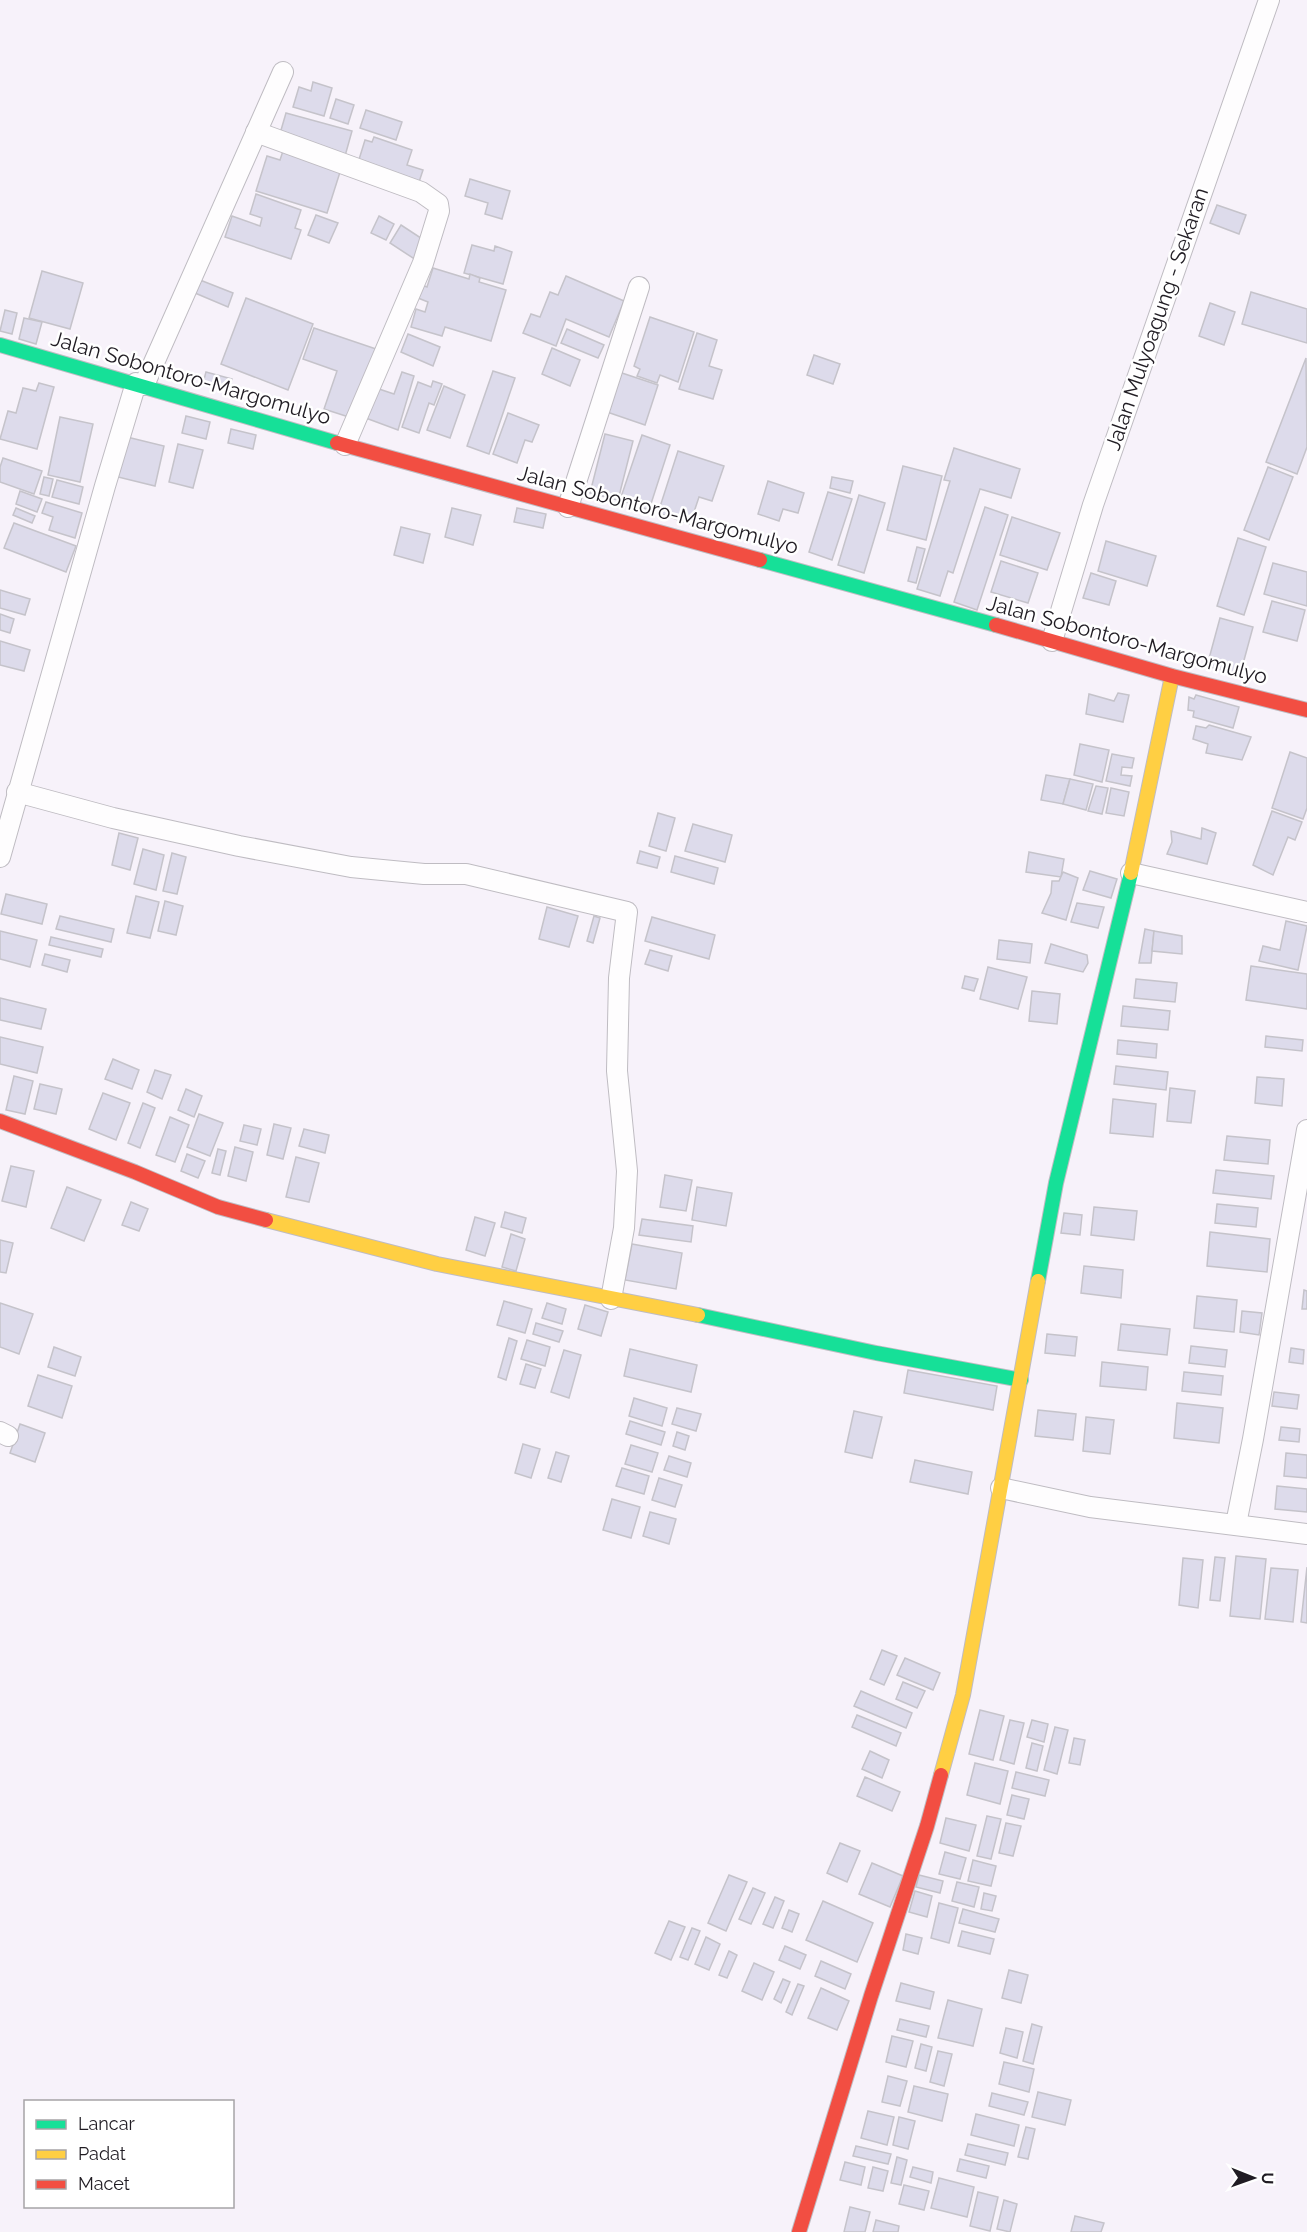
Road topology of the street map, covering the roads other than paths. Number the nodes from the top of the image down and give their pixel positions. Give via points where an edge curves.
1 (1269, 0) edge
2 (282, 72) dead end
3 (256, 132) junction
4 (639, 287) dead end
5 (0, 345) edge
6 (140, 384) junction
7 (345, 445) junction
8 (568, 507) junction
9 (1052, 641) junction
10 (1172, 676) junction
11 (1307, 710) edge
12 (17, 792) junction
13 (0, 857) edge
14 (1131, 873) junction
15 (1307, 912) edge
16 (0, 1121) edge
17 (1307, 1130) edge
18 (611, 1299) junction
19 (1021, 1380) junction
20 (1001, 1488) junction
21 (1236, 1524) junction
22 (1307, 1534) edge
23 (799, 2232) edge

1 - 9 street, Jalan Mulyoagung - Sekaran via 1093,505
2 - 3 street
3 - 6 street
3 - 7 street via 421,192 438,204 423,263
4 - 8 street
5 - 6 street, Jalan Sobontoro-Margomulyo
6 - 7 street, Jalan Sobontoro-Margomulyo
6 - 12 street
7 - 8 street, Jalan Sobontoro-Margomulyo
8 - 9 street, Jalan Sobontoro-Margomulyo
9 - 10 street, Jalan Sobontoro-Margomulyo
10 - 11 street, Jalan Sobontoro-Margomulyo
10 - 14 street
12 - 13 street
12 - 18 street via 250,848 351,867 466,874 627,912 619,978 617,1071 627,1171 624,1228
14 - 15 street
14 - 19 street via 1056,1183
16 - 18 street via 218,1207 437,1264
17 - 21 street
18 - 19 street
19 - 20 street
20 - 21 street via 1090,1507
20 - 23 street via 963,1695 933,1804
21 - 22 street

